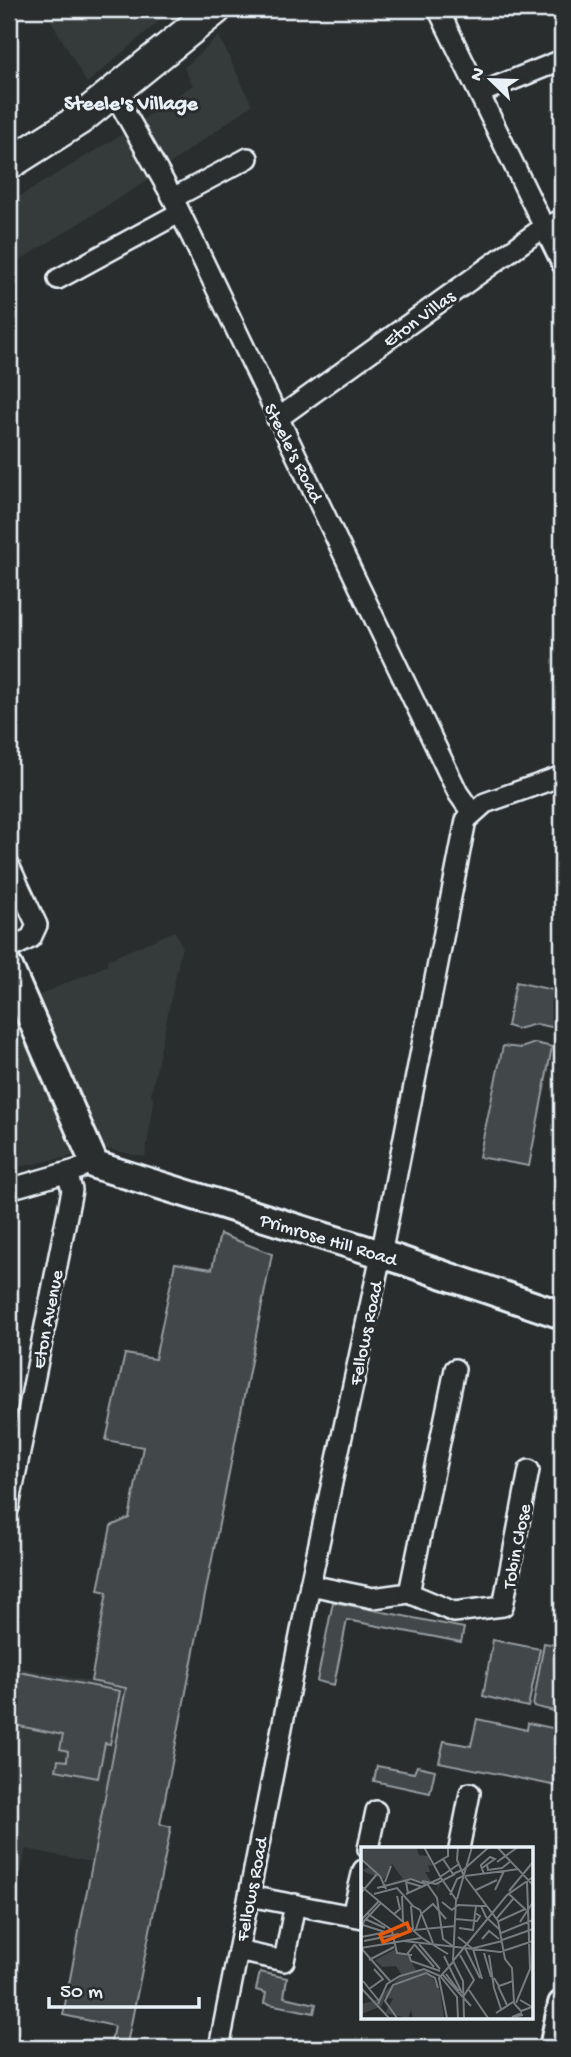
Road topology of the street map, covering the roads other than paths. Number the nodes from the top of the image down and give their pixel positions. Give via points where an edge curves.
1 (216, 9) edge
2 (438, 9) edge
3 (562, 60) edge
4 (114, 93) junction
5 (480, 93) junction
6 (248, 158) dead end
7 (9, 164) edge
8 (176, 206) junction
9 (553, 223) edge
10 (562, 264) edge
11 (58, 279) dead end
12 (277, 419) junction
13 (562, 776) edge
14 (472, 813) junction
15 (9, 865) edge
16 (9, 949) edge
17 (9, 967) edge
18 (95, 1165) junction
19 (67, 1173) junction
20 (9, 1189) edge
21 (381, 1255) junction
22 (562, 1315) edge
23 (455, 1369) dead end
24 (529, 1470) dead end
25 (9, 1507) edge
26 (310, 1585) junction
27 (409, 1593) junction
28 (470, 1793) dead end
29 (376, 1811) dead end
30 (368, 1847) edge
31 (459, 1847) edge
32 (361, 1889) edge
33 (249, 1896) junction
34 (295, 1905) junction
35 (358, 1917) edge
36 (238, 1951) junction
37 (562, 2004) edge
38 (219, 2048) edge
39 (553, 2048) edge

1 - 4 main road
2 - 5 street
3 - 5 street
4 - 7 main road
4 - 8 street, Steele's Road
5 - 9 street
6 - 8 street
8 - 11 street
8 - 12 street, Steele's Road
9 - 10 street
9 - 12 street, Eton Villas
12 - 14 street, Steele's Road via 338,537 458,793
13 - 14 street via 485,803
14 - 21 street, Fellows Road via 466,820
15 - 16 street via 37,925 31,938
17 - 18 street
18 - 19 street
18 - 21 street, Primrose Hill Road
19 - 20 street
19 - 25 street, Eton Avenue via 72,1191
21 - 22 street, Primrose Hill Road
21 - 26 street, Fellows Road
23 - 27 street
24 - 27 street, Tobin Close via 503,1606 454,1612
26 - 27 street via 373,1598
26 - 33 street, Fellows Road
28 - 31 street
29 - 30 street
32 - 35 street
33 - 34 street
33 - 36 street, Fellows Road
34 - 35 street
34 - 36 street, Fellows Road via 284,1961
36 - 38 street, Fellows Road
37 - 39 street

